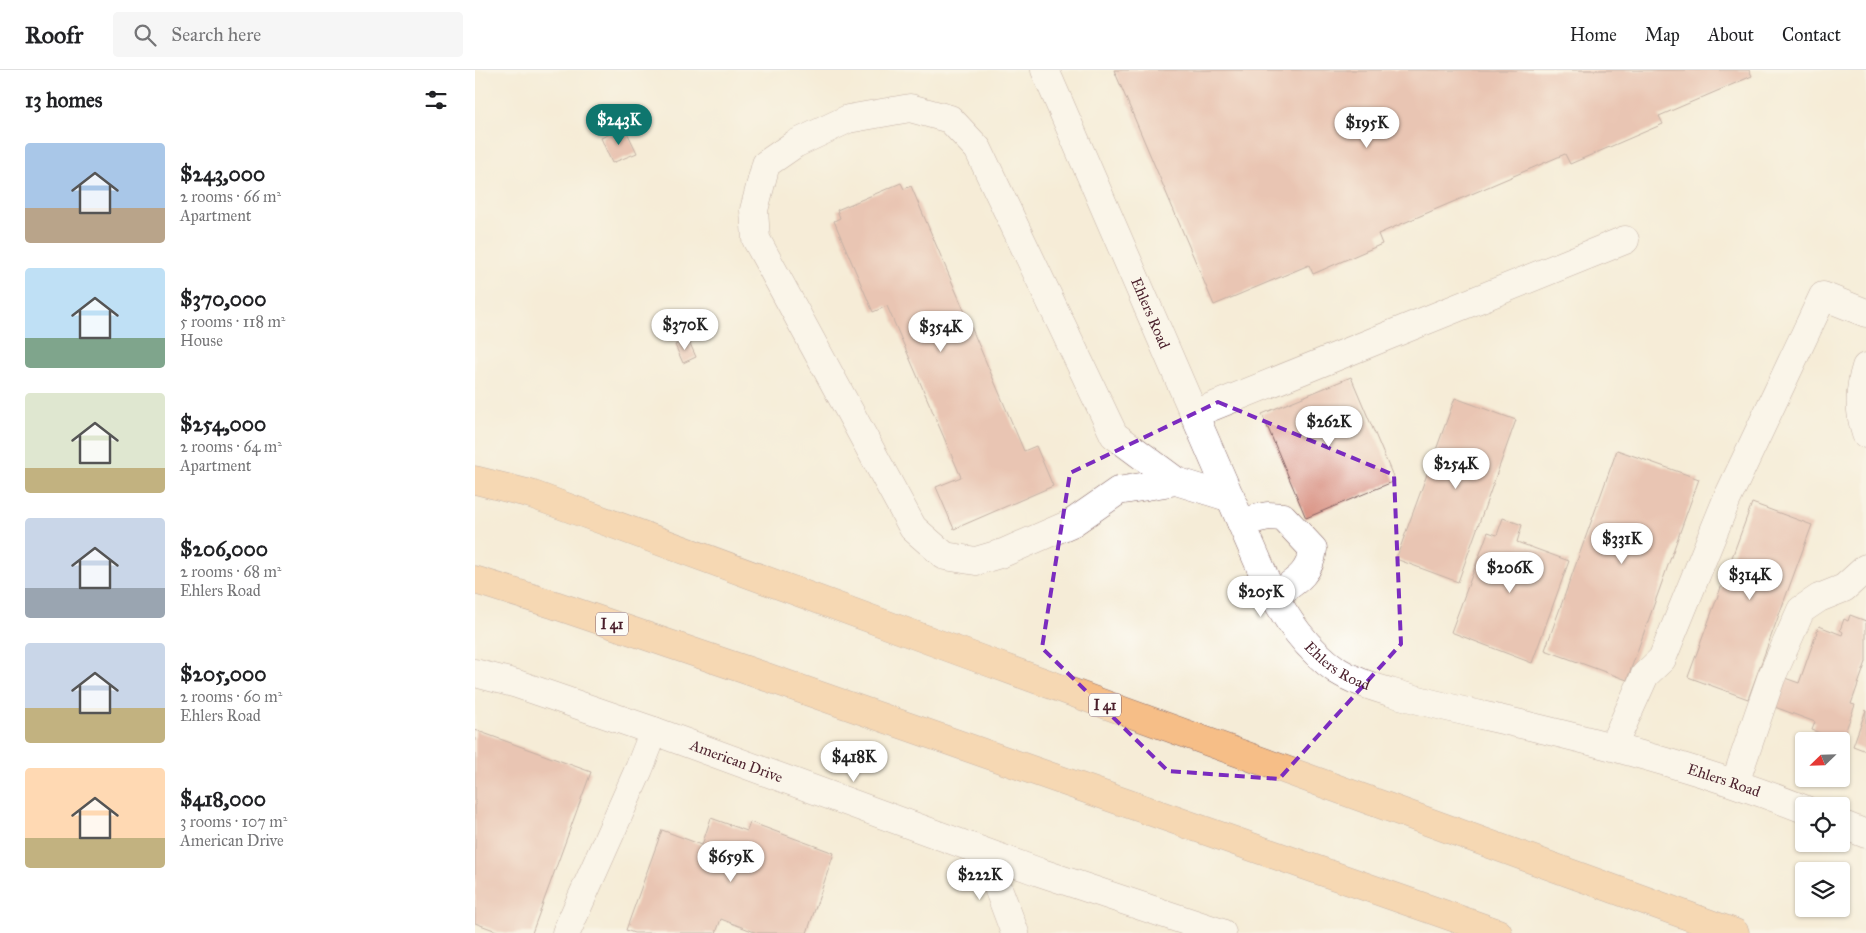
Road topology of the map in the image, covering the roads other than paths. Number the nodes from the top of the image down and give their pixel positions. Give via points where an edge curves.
1 (1045, 70) edge
2 (1625, 240) dead end
3 (1866, 313) edge
4 (1866, 367) edge
5 (1194, 414) junction
6 (1866, 434) edge
7 (475, 480) edge
8 (1176, 481) junction
9 (1236, 510) junction
10 (1866, 568) edge
11 (475, 580) edge
12 (1274, 596) junction
13 (475, 673) edge
14 (654, 731) junction
15 (1613, 746) junction
16 (1735, 783) junction
17 (1795, 806) edge
18 (1850, 828) edge
19 (1866, 834) edge
20 (985, 853) junction
21 (1153, 922) edge
22 (566, 933) edge
23 (1015, 933) edge
24 (1222, 933) edge
25 (1498, 933) edge
26 (1735, 933) edge

1 - 5 street, Ehlers Road
2 - 5 street
3 - 15 street via 1823,296 1727,499 1662,659 1645,675
4 - 6 street via 1860,398
5 - 9 street, Ehlers Road
7 - 26 highway, I 41 via 531,494
8 - 8 street via 1118,491 1072,523 1003,552 975,561 945,556 913,528 757,239 754,210 766,164 795,144 848,119 910,108 950,118 978,149 1114,435
8 - 9 street
9 - 12 street, Ehlers Road
9 - 12 street via 1283,517 1313,549 1311,564 1298,579
10 - 16 street via 1844,588 1801,610 1771,678
11 - 25 highway, I 41 via 749,671
12 - 15 street, Ehlers Road via 1296,633 1315,653 1363,684 1417,700
13 - 14 street, American Drive
14 - 20 street, American Drive
14 - 22 street
15 - 16 street, Ehlers Road
16 - 17 street, Ehlers Road
18 - 19 street
20 - 21 street, American Drive
20 - 23 street
21 - 24 street, American Drive

